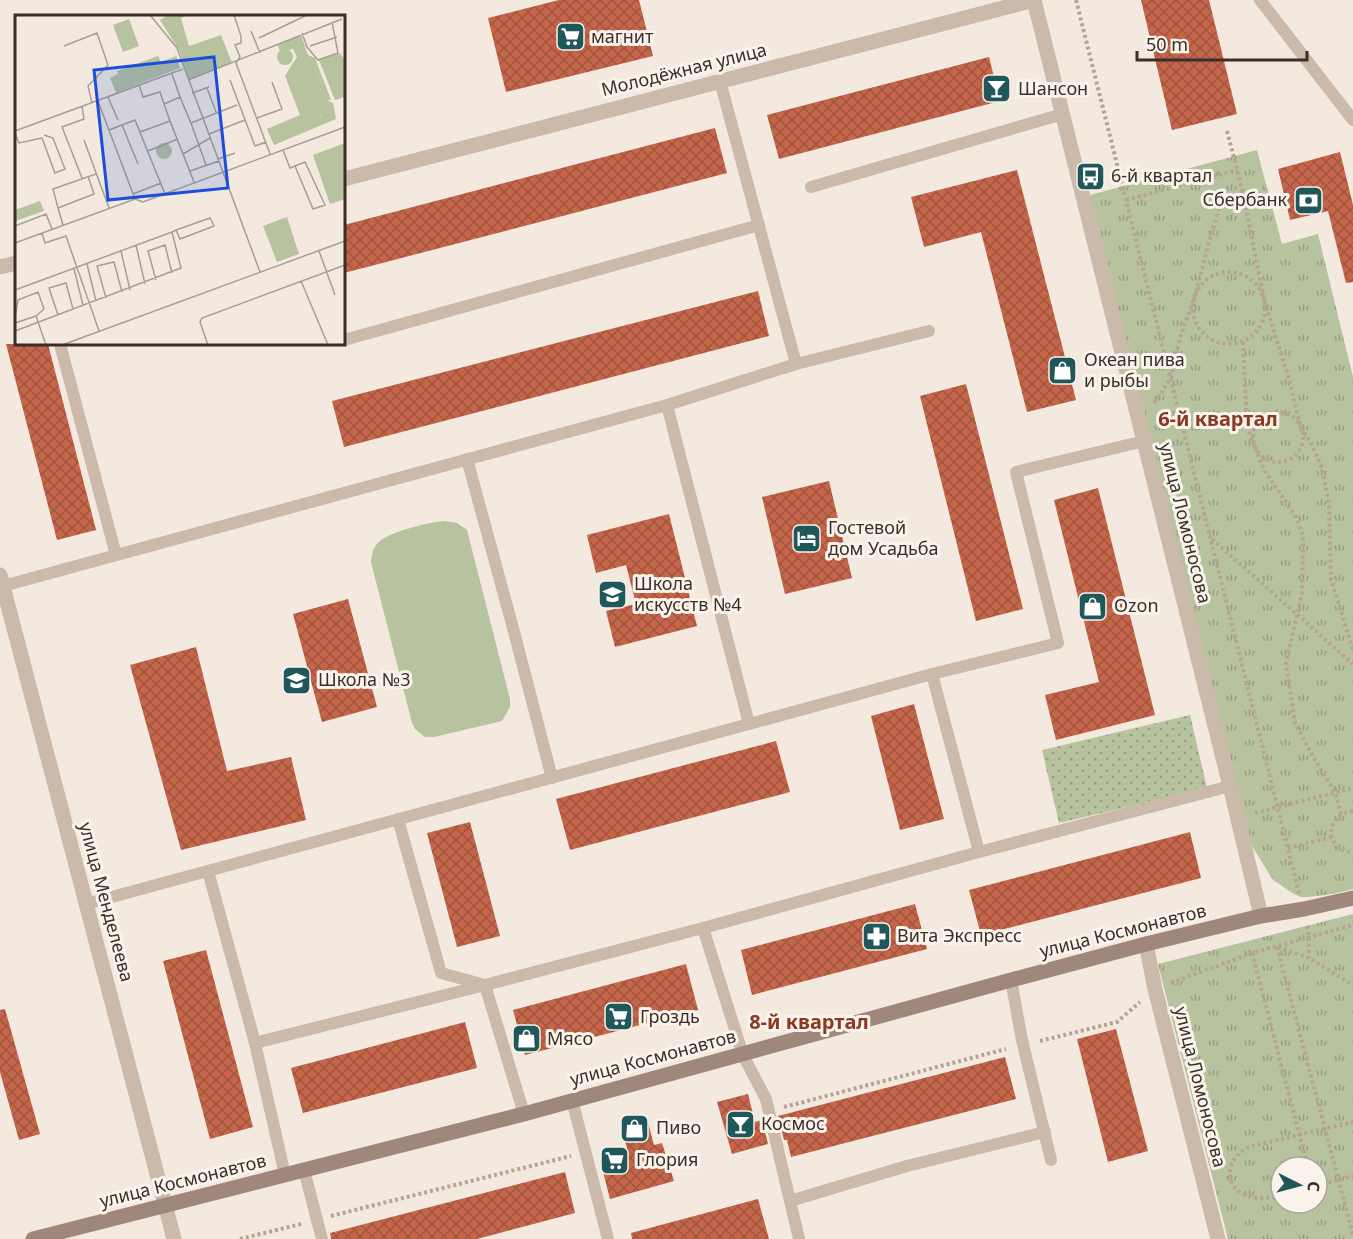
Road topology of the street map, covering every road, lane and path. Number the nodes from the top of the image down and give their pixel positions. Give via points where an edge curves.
1 (1034, 0) edge
2 (1076, 0) edge
3 (1260, 0) edge
4 (720, 81) junction
5 (1063, 114) junction
6 (1353, 120) edge
7 (1227, 131) dead end
8 (1237, 170) junction
9 (345, 178) edge
10 (811, 187) dead end
11 (1242, 194) junction
12 (1126, 200) junction
13 (759, 225) junction
14 (15, 263) edge
15 (0, 267) edge
16 (1196, 292) junction
17 (1264, 299) junction
18 (929, 331) dead end
19 (345, 339) edge
20 (1243, 342) junction
21 (60, 345) edge
22 (796, 364) junction
23 (1171, 378) junction
24 (667, 405) junction
25 (1301, 428) junction
26 (1142, 433) junction
27 (467, 459) junction
28 (1210, 538) junction
29 (116, 555) junction
30 (1, 580) edge
31 (1297, 615) junction
32 (1353, 651) edge
33 (1353, 664) edge
34 (932, 674) junction
35 (749, 724) junction
36 (552, 778) junction
37 (1230, 786) junction
38 (1353, 788) edge
39 (1335, 792) junction
40 (1278, 808) junction
41 (1353, 811) edge
42 (1341, 814) junction
43 (1238, 818) junction
44 (398, 819) junction
45 (1332, 837) junction
46 (1288, 848) junction
47 (979, 852) junction
48 (1353, 852) edge
49 (208, 871) junction
50 (1353, 897) edge
51 (86, 904) junction
52 (1304, 909) junction
53 (1261, 916) junction
54 (1353, 924) edge
55 (703, 928) junction
56 (1310, 936) junction
57 (1146, 944) junction
58 (1277, 947) junction
59 (1252, 953) junction
60 (1309, 958) junction
61 (1011, 980) junction
62 (485, 985) junction
63 (1353, 985) edge
64 (1155, 989) junction
65 (255, 1043) junction
66 (1023, 1045) junction
67 (743, 1055) junction
68 (572, 1100) junction
69 (769, 1112) junction
70 (524, 1114) junction
71 (1353, 1122) edge
72 (1325, 1129) junction
73 (1044, 1132) junction
74 (1300, 1135) junction
75 (585, 1152) junction
76 (1305, 1155) edge
77 (1051, 1160) dead end
78 (304, 1170) junction
79 (285, 1175) junction
80 (1353, 1176) edge
81 (1339, 1180) junction
82 (1329, 1183) edge
83 (1269, 1198) edge
84 (790, 1201) junction
85 (165, 1206) junction
86 (316, 1220) junction
87 (1353, 1235) edge
88 (33, 1239) edge
89 (174, 1239) edge
90 (240, 1239) edge
91 (322, 1239) edge
92 (608, 1239) edge
93 (799, 1239) edge
94 (1218, 1239) edge

1 - 4 street, Молодёжная улица
1 - 5 street, улица Ломоносова
2 - 12 path
3 - 6 lane
4 - 9 street, Молодёжная улица
4 - 13 lane
5 - 10 lane
5 - 26 street, улица Ломоносова
7 - 8 path
8 - 11 path
8 - 12 path
11 - 16 path via 1221,203
11 - 17 path
12 - 23 path
13 - 19 lane
13 - 22 lane
14 - 15 street
16 - 17 path via 1209,278 1232,272 1242,274 1259,287
16 - 20 path via 1193,314 1204,335 1220,343
16 - 23 path
17 - 20 path via 1264,317 1259,328
17 - 25 path
18 - 22 lane
20 - 31 path via 1247,427 1264,470 1296,517 1303,536 1302,594
21 - 29 lane
22 - 24 lane
23 - 26 path
23 - 28 path
24 - 27 lane
24 - 35 lane
25 - 25 path via 1302,443 1290,459 1269,460 1255,446 1259,420 1272,413 1291,415
25 - 32 path via 1322,468 1329,503 1331,579
26 - 34 lane via 1017,472 1058,643
26 - 37 street, улица Ломоносова
27 - 29 lane
27 - 36 lane
28 - 31 path
28 - 40 path
29 - 30 lane
30 - 51 street, улица Менделеева
31 - 33 path
31 - 39 path via 1286,663 1295,723
34 - 35 lane
34 - 47 lane
35 - 36 lane
36 - 44 lane
37 - 43 street, улица Ломоносова
37 - 47 lane
38 - 39 path
39 - 40 path
39 - 42 path
40 - 43 path
40 - 46 path
41 - 42 path
42 - 45 path via 1333,822
43 - 53 street, улица Ломоносова
44 - 49 lane
44 - 62 lane via 441,972
45 - 46 path
45 - 48 path via 1340,849
46 - 52 path
47 - 55 lane
49 - 51 lane
49 - 65 lane
50 - 52 street, улица Космонавтов
51 - 85 street, улица Менделеева
52 - 53 street, улица Космонавтов
52 - 56 path
53 - 57 street, улица Космонавтов
54 - 56 path
55 - 62 lane
55 - 67 lane
56 - 58 path
56 - 60 path
57 - 61 street, улица Космонавтов
57 - 64 street, улица Ломоносова
58 - 59 path
58 - 60 path
58 - 72 path
59 - 64 path
59 - 74 path
60 - 63 path
61 - 66 lane
61 - 67 street, улица Космонавтов
62 - 65 lane
62 - 70 lane
64 - 66 path via 1117,1022
64 - 94 street, улица Ломоносова
65 - 79 lane
66 - 69 path
66 - 73 lane
67 - 68 street, улица Космонавтов
67 - 69 lane
68 - 70 street, улица Космонавтов
68 - 75 lane
69 - 84 lane
70 - 78 street, улица Космонавтов
71 - 72 path
72 - 74 path
72 - 81 path
73 - 77 lane
73 - 84 lane via 907,1166
74 - 76 path
74 - 83 path via 1245,1149 1231,1165 1231,1180 1238,1192
75 - 86 path
75 - 92 lane
78 - 79 street, улица Космонавтов
78 - 86 lane
79 - 85 street, улица Космонавтов
80 - 81 path
81 - 82 path
81 - 87 path
84 - 93 lane
85 - 88 street, улица Космонавтов
85 - 89 street, улица Менделеева
86 - 90 path
86 - 91 lane

